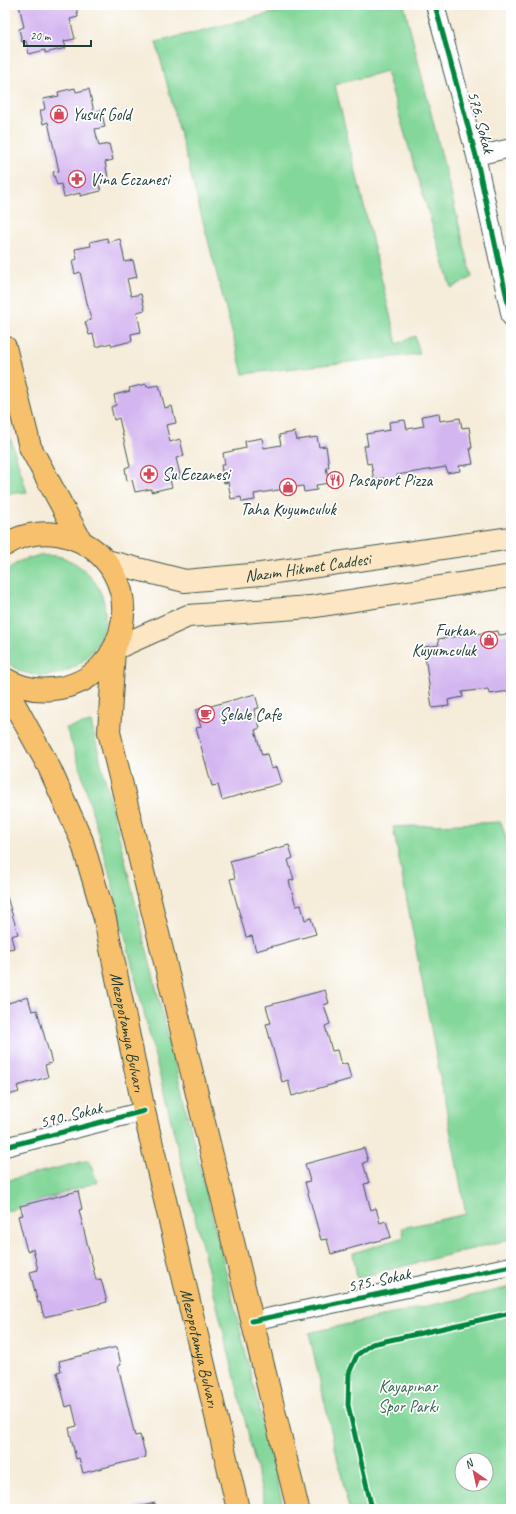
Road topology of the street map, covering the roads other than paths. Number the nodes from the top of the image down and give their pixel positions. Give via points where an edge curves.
1 (435, 5) edge
2 (511, 148) edge
3 (476, 156) junction
4 (511, 317) edge
5 (5, 347) edge
6 (511, 538) edge
7 (81, 541) junction
8 (5, 545) edge
9 (106, 561) junction
10 (511, 576) edge
11 (114, 649) junction
12 (5, 678) edge
13 (5, 687) edge
14 (144, 1111) junction
15 (5, 1147) edge
16 (511, 1266) edge
17 (252, 1321) junction
18 (238, 1509) edge
19 (298, 1509) edge

1 - 3 street, 576. Sokak
2 - 3 street
3 - 4 street, 576. Sokak
5 - 7 main road via 30,447
6 - 9 main road, Nazım Hikmet Caddesi via 261,574 185,581
7 - 8 main road via 53,533 38,533
7 - 9 main road
9 - 11 main road via 121,588 124,604 124,620
10 - 11 main road, Nazım Hikmet Caddesi via 310,607 188,616
11 - 12 main road via 94,673 62,688 26,688
11 - 17 main road via 108,732
13 - 14 main road, Mezopotamya Bulvarı via 48,767 82,841 105,919
14 - 15 street, 590. Sokak
14 - 18 main road, Mezopotamya Bulvarı
16 - 17 street, 575. Sokak
17 - 19 main road

